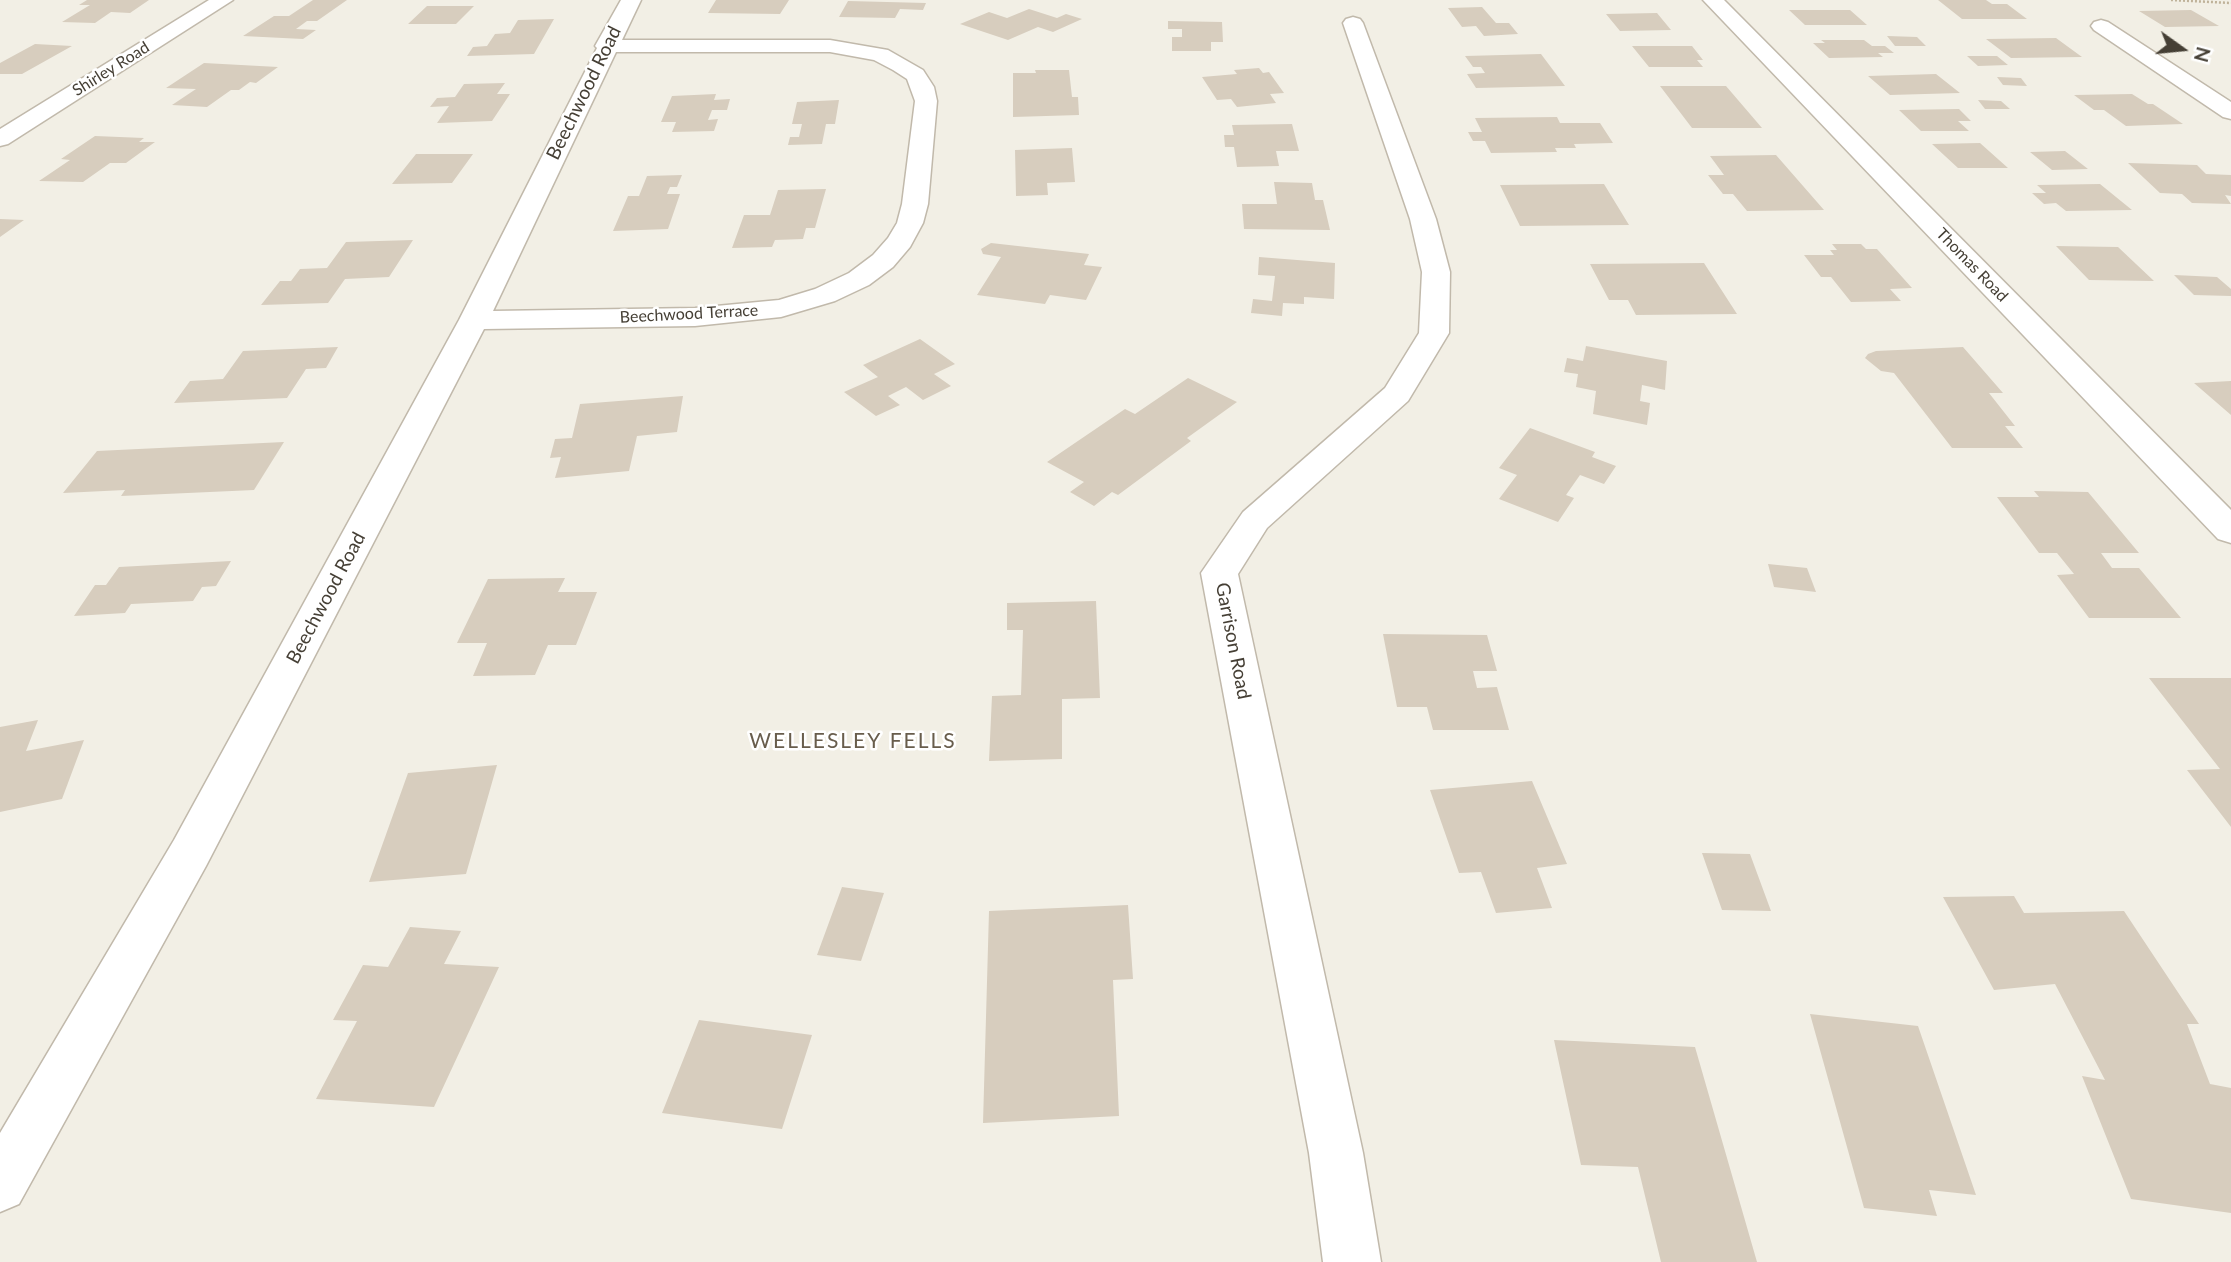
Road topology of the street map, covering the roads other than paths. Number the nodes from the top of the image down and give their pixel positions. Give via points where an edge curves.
1 (223, 0) edge
2 (631, 0) edge
3 (1713, 0) edge
4 (1353, 23) dead end
5 (2101, 26) dead end
6 (606, 46) junction
7 (2231, 112) edge
8 (0, 139) edge
9 (474, 320) junction
10 (2231, 531) edge
11 (0, 1185) edge
12 (1352, 1262) edge

1 - 8 street, Shirley Road
2 - 6 street, Beechwood Road
3 - 10 street, Thomas Road
4 - 12 street, Garrison Road via 1423,219 1436,272 1434,333 1397,394 1255,520 1219,573 1336,1153
5 - 7 street
6 - 9 street, Beechwood Road
6 - 9 street, Beechwood Terrace via 830,46 880,55 901,65 915,75 926,102 910,223 883,261 859,279 781,308 695,317
9 - 11 street, Beechwood Road via 196,842

